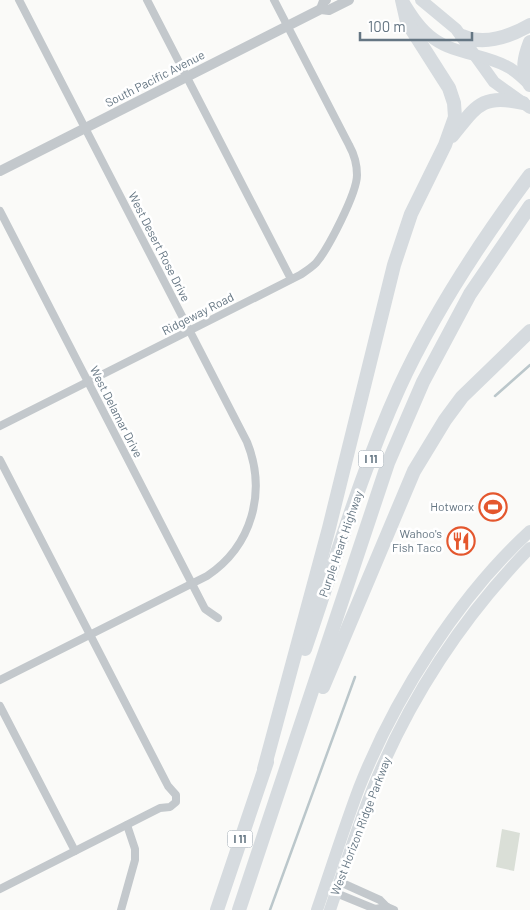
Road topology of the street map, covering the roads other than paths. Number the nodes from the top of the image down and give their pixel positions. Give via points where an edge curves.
1 (19, 0) edge
2 (146, 0) edge
3 (274, 0) edge
4 (349, 0) edge
5 (402, 0) edge
6 (421, 0) edge
7 (323, 5) edge
8 (288, 26) junction
9 (530, 26) edge
10 (462, 36) junction
11 (530, 42) edge
12 (475, 55) junction
13 (186, 78) junction
14 (530, 85) edge
15 (526, 105) edge
16 (86, 128) junction
17 (445, 145) junction
18 (0, 171) edge
19 (530, 174) edge
20 (530, 206) edge
21 (0, 211) edge
22 (291, 279) junction
23 (189, 331) junction
24 (530, 331) edge
25 (88, 382) junction
26 (0, 426) edge
27 (0, 460) edge
28 (530, 531) edge
29 (530, 548) edge
30 (484, 579) junction
31 (192, 583) junction
32 (472, 614) junction
33 (218, 618) dead end
34 (91, 635) junction
35 (0, 680) edge
36 (0, 706) edge
37 (403, 711) junction
38 (295, 747) junction
39 (264, 769) junction
40 (348, 821) junction
41 (127, 825) junction
42 (75, 851) junction
43 (338, 888) junction
44 (0, 889) edge
45 (389, 909) edge
46 (121, 910) edge
47 (217, 910) edge
48 (239, 910) edge
49 (317, 910) edge
50 (330, 910) edge

1 - 16 street, West Desert Rose Drive
2 - 13 street
3 - 8 street
4 - 7 street, South Pacific Avenue via 329,10
5 - 12 main road via 433,38
5 - 17 highway via 407,22 452,95 455,117
6 - 10 main road
7 - 8 street, South Pacific Avenue
8 - 13 street, South Pacific Avenue
8 - 22 street, Ridgeway Road via 350,145 357,174 354,192 324,251 312,266
9 - 10 highway via 491,40
10 - 12 main road
11 - 14 highway via 523,64
12 - 14 main road via 506,66
12 - 15 main road via 494,82
13 - 16 street, South Pacific Avenue
13 - 22 street
15 - 17 highway via 501,99 481,104
16 - 18 street, South Pacific Avenue
16 - 23 street, West Desert Rose Drive
17 - 39 highway via 410,214 394,265 329,528
19 - 39 highway, Purple Heart Highway / I 11 via 464,269 399,388 368,464
20 - 38 highway, Purple Heart Highway / I 11 via 470,294 405,422 369,516
21 - 25 street, West Delamar Drive
22 - 23 street, Ridgeway Road
23 - 25 street, Ridgeway Road
23 - 31 street, West Desert Rose Drive via 247,442 257,483 251,517 242,540 227,560
24 - 38 highway via 462,397 419,463
25 - 26 street, Ridgeway Road
25 - 31 street, West Delamar Drive
27 - 34 street
28 - 30 main road, West Horizon Ridge Parkway
29 - 32 main road, West Horizon Ridge Parkway via 501,577
30 - 32 main road via 483,588 469,606
30 - 37 main road, West Horizon Ridge Parkway via 445,630
31 - 33 street, West Delamar Drive via 205,609
31 - 34 street, West Desert Rose Drive
32 - 37 main road, West Horizon Ridge Parkway
34 - 35 street, West Desert Rose Drive
34 - 41 street via 168,786 176,795 176,802 170,807 160,808
36 - 42 street
37 - 40 main road, West Horizon Ridge Parkway via 376,749
37 - 43 main road, West Horizon Ridge Parkway
38 - 48 highway, Purple Heart Highway / I 11
39 - 47 highway, Purple Heart Highway / I 11
40 - 43 main road via 348,835 332,883 333,890
40 - 49 main road, West Horizon Ridge Parkway
41 - 42 street
41 - 46 street via 135,860
42 - 44 street
43 - 45 street via 380,900
43 - 50 main road, West Horizon Ridge Parkway

